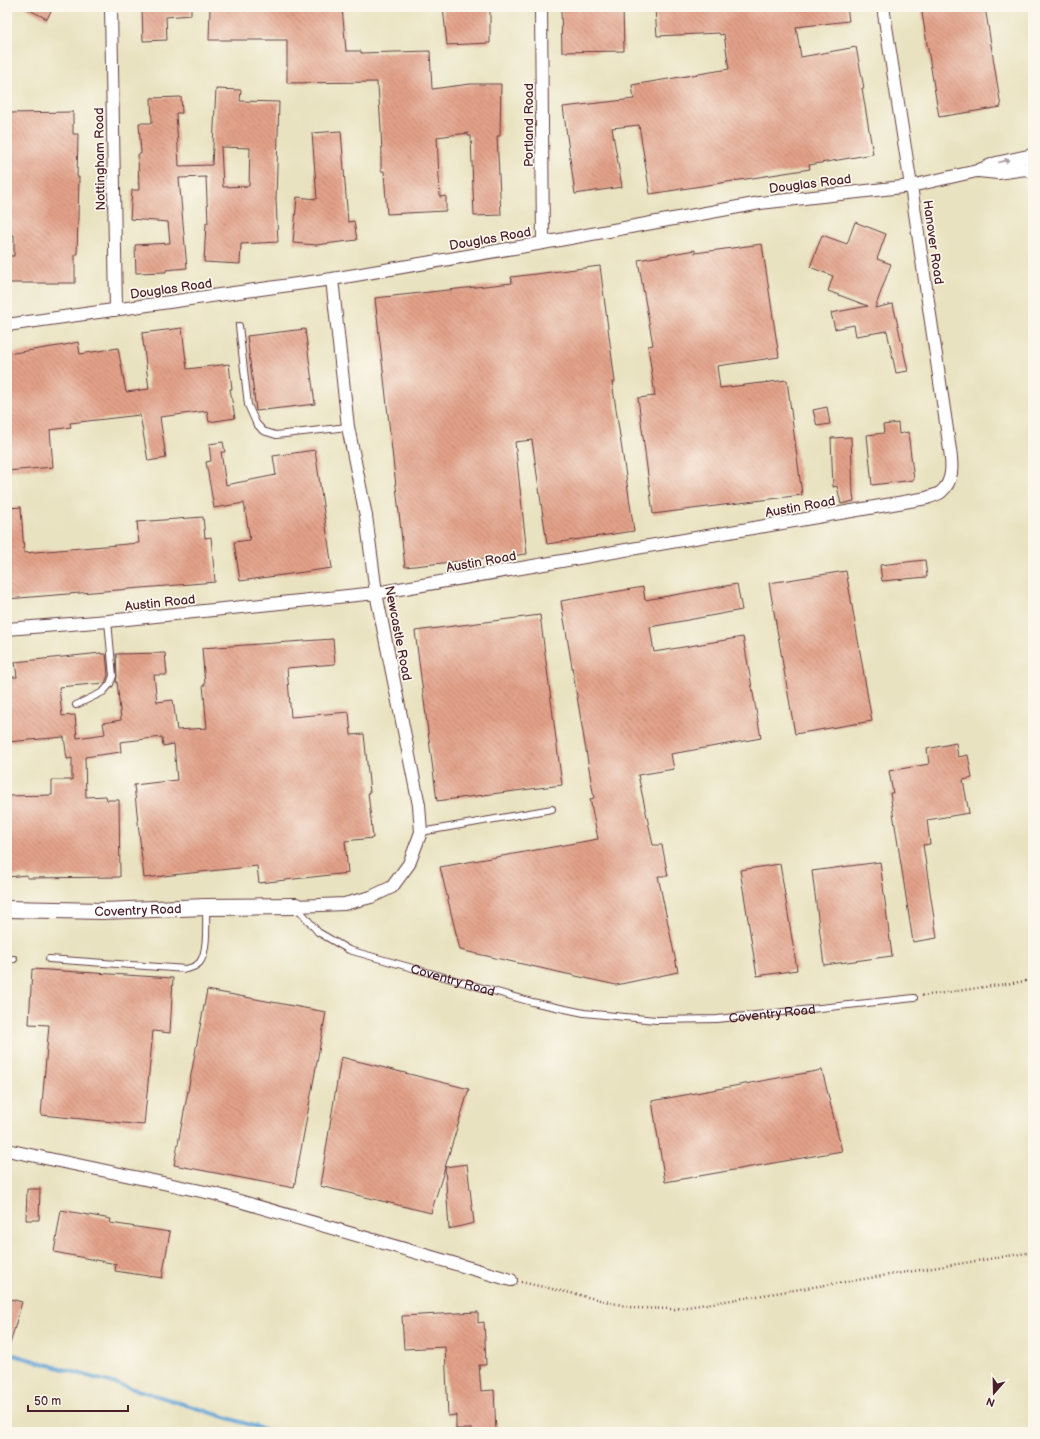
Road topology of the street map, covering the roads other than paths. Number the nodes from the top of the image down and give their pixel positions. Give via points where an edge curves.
1 (111, 7) edge
2 (541, 7) edge
3 (883, 7) edge
4 (1032, 165) edge
5 (911, 186) junction
6 (543, 243) junction
7 (332, 279) junction
8 (116, 310) junction
9 (7, 325) edge
10 (239, 326) dead end
11 (348, 427) junction
12 (949, 481) joint
13 (376, 593) junction
14 (108, 621) junction
15 (7, 629) edge
16 (76, 705) dead end
17 (552, 809) dead end
18 (421, 832) junction
19 (296, 906) junction
20 (206, 907) junction
21 (7, 909) edge
22 (14, 959) dead end
23 (49, 959) dead end
24 (7, 960) edge
25 (914, 998) road end
26 (7, 1150) edge
27 (511, 1280) road end

1 - 8 street, Nottingham Road
2 - 6 street, Portland Road
3 - 5 street, Hanover Road
4 - 5 street, Douglas Road via 998,173 977,171
5 - 6 street, Douglas Road via 760,203
5 - 12 street, Hanover Road via 950,450 952,467
6 - 7 street, Douglas Road
7 - 8 street, Douglas Road
7 - 11 street, Newcastle Road
8 - 9 street, Douglas Road
10 - 11 lane via 248,405 256,423 263,431 276,436
11 - 13 street, Newcastle Road via 366,516
12 - 13 street, Austin Road via 941,492 926,498
13 - 14 street, Austin Road
13 - 18 street, Newcastle Road via 419,805
14 - 15 street, Austin Road
14 - 16 lane via 113,676 110,684 103,692
17 - 18 lane
18 - 19 street, Newcastle Road via 409,864 392,887 371,897 344,904
19 - 20 street, Coventry Road
19 - 25 lane, Coventry Road via 318,932 349,950 532,1002 584,1013 656,1020 717,1019
20 - 21 street, Coventry Road via 103,912
20 - 23 lane via 204,952 200,962 194,967 186,969
22 - 24 lane
26 - 27 street via 215,1194

